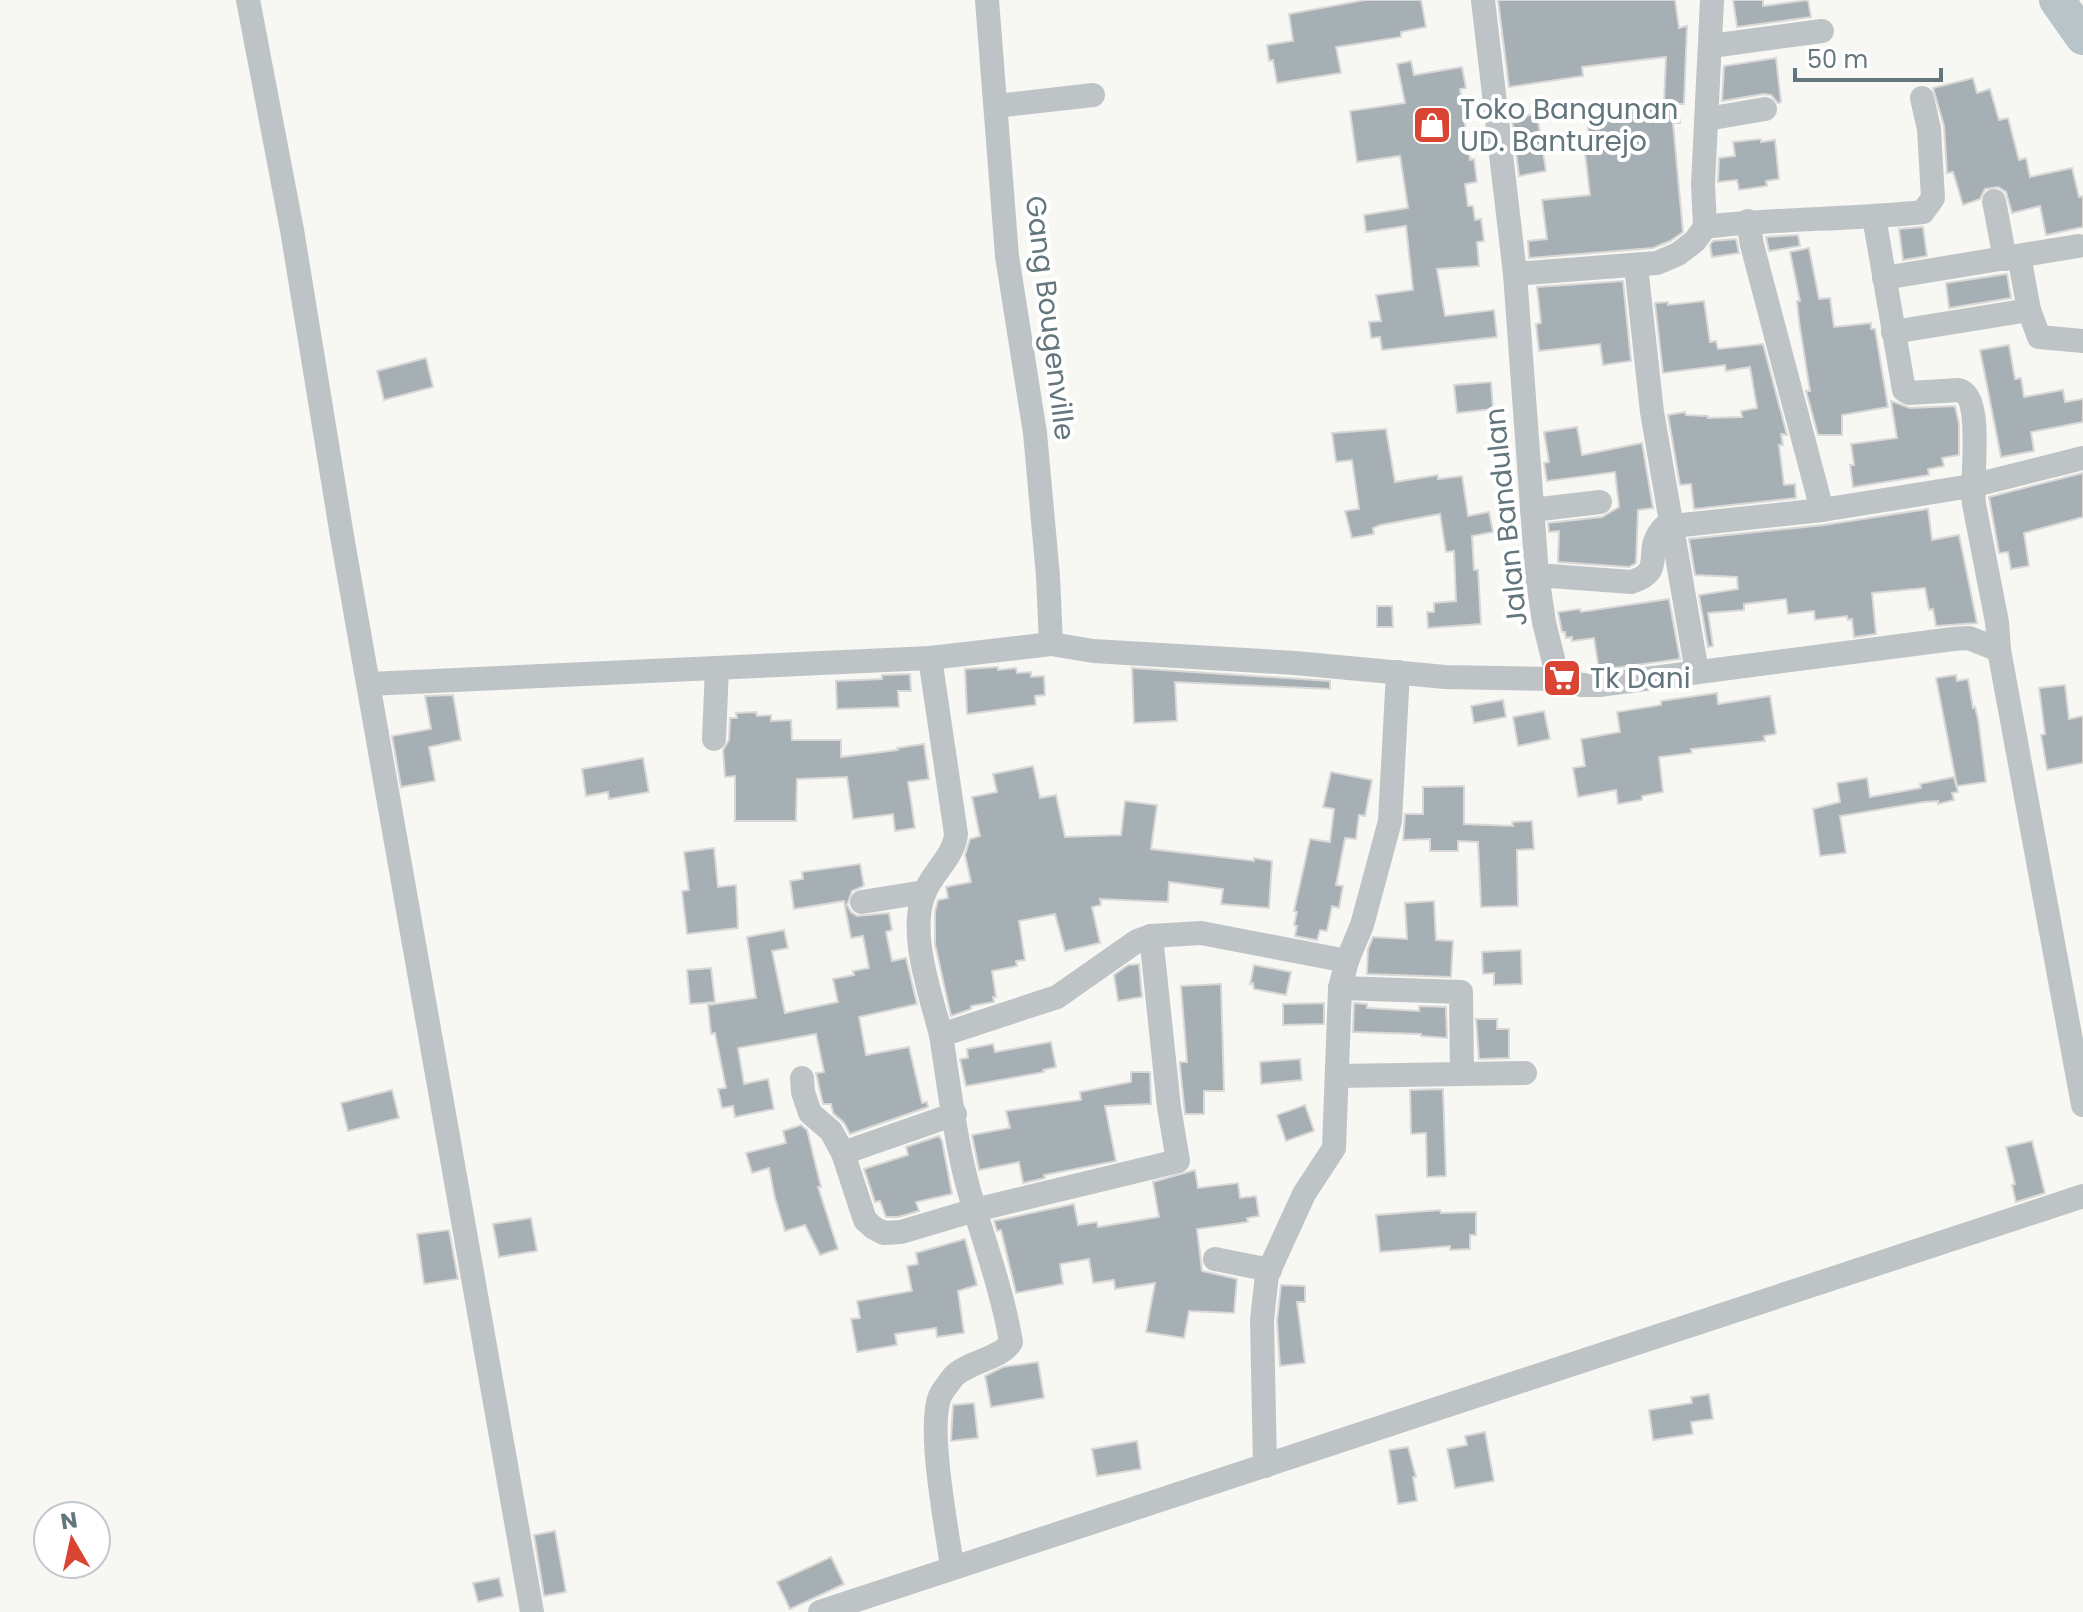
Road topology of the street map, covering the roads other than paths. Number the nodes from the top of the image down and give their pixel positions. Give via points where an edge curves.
1 (248, 0) edge
2 (987, 0) edge
3 (1483, 0) edge
4 (1712, 0) edge
5 (1822, 31) dead end
6 (1711, 46) junction
7 (1093, 95) dead end
8 (1922, 98) dead end
9 (996, 106) junction
10 (1765, 109) dead end
11 (1707, 119) junction
12 (1994, 201) dead end
13 (1874, 217) junction
14 (1748, 221) junction
15 (1705, 227) junction
16 (2078, 246) dead end
17 (2012, 257) junction
18 (1636, 266) junction
19 (1515, 274) junction
20 (1884, 278) junction
21 (2029, 310) junction
22 (1893, 332) junction
23 (2083, 341) edge
24 (2083, 458) edge
25 (1971, 486) junction
26 (1600, 502) dead end
27 (1532, 510) junction
28 (1822, 510) junction
29 (1671, 526) junction
30 (1537, 575) junction
31 (1051, 644) junction
32 (1999, 650) junction
33 (930, 658) junction
34 (717, 668) junction
35 (1398, 672) junction
36 (1697, 672) junction
37 (1558, 679) junction
38 (369, 684) junction
39 (714, 739) dead end
40 (924, 892) junction
41 (862, 902) dead end
42 (1151, 936) junction
43 (1347, 961) junction
44 (2072, 983) edge
45 (1340, 988) junction
46 (941, 1035) junction
47 (1525, 1073) dead end
48 (1462, 1074) junction
49 (1338, 1076) junction
50 (802, 1078) dead end
51 (2083, 1105) edge
52 (955, 1114) junction
53 (843, 1153) junction
54 (2083, 1196) edge
55 (975, 1210) junction
56 (1215, 1259) dead end
57 (1270, 1270) junction
58 (1265, 1466) junction
59 (952, 1567) junction
60 (532, 1612) edge
61 (820, 1612) edge

1 - 38 street
2 - 9 street, Gang Bougenville
3 - 19 street, Jalan Bandulan
4 - 6 street
5 - 6 street
6 - 11 street
7 - 9 street
8 - 13 street via 1933,198 1923,212
9 - 31 street, Gang Bougenville via 1007,256 1035,433
10 - 11 street
11 - 15 street
12 - 17 street
13 - 14 street
13 - 20 street
14 - 15 street
14 - 28 street
15 - 18 street via 1678,254
16 - 17 street
17 - 20 street
17 - 21 street
18 - 19 street
18 - 29 street
19 - 27 street, Jalan Bandulan
20 - 22 street
21 - 22 street
21 - 23 street via 2039,337
22 - 25 street via 1906,393 1953,389 1969,395 1975,444
24 - 25 street
25 - 28 street
25 - 32 street
26 - 27 street
27 - 30 street, Jalan Bandulan
28 - 29 street
29 - 30 street via 1664,527 1653,543 1651,571 1645,577 1631,582
29 - 36 street
30 - 37 street, Jalan Bandulan
31 - 33 street
31 - 35 street
32 - 36 street via 1969,638 1953,639
32 - 44 street
33 - 34 street
33 - 40 street via 956,834
34 - 38 street
34 - 39 street
35 - 37 street
35 - 43 street via 1390,821
36 - 37 street via 1599,685
38 - 60 street
40 - 41 street
40 - 46 street via 920,947
42 - 43 street via 1201,933
42 - 46 street via 1057,997
42 - 55 street via 1178,1161
43 - 45 street
44 - 51 street
45 - 48 street via 1461,992
45 - 49 street
46 - 52 street
47 - 48 street
48 - 49 street
49 - 57 street via 1334,1148 1304,1194
50 - 53 street via 810,1113 831,1131
52 - 53 street
52 - 55 street
53 - 55 street via 865,1220 884,1233
54 - 58 street
55 - 59 street via 1011,1342 1003,1352 955,1375 940,1396 935,1437
56 - 57 street
57 - 58 street via 1262,1320
58 - 59 street
59 - 61 street

